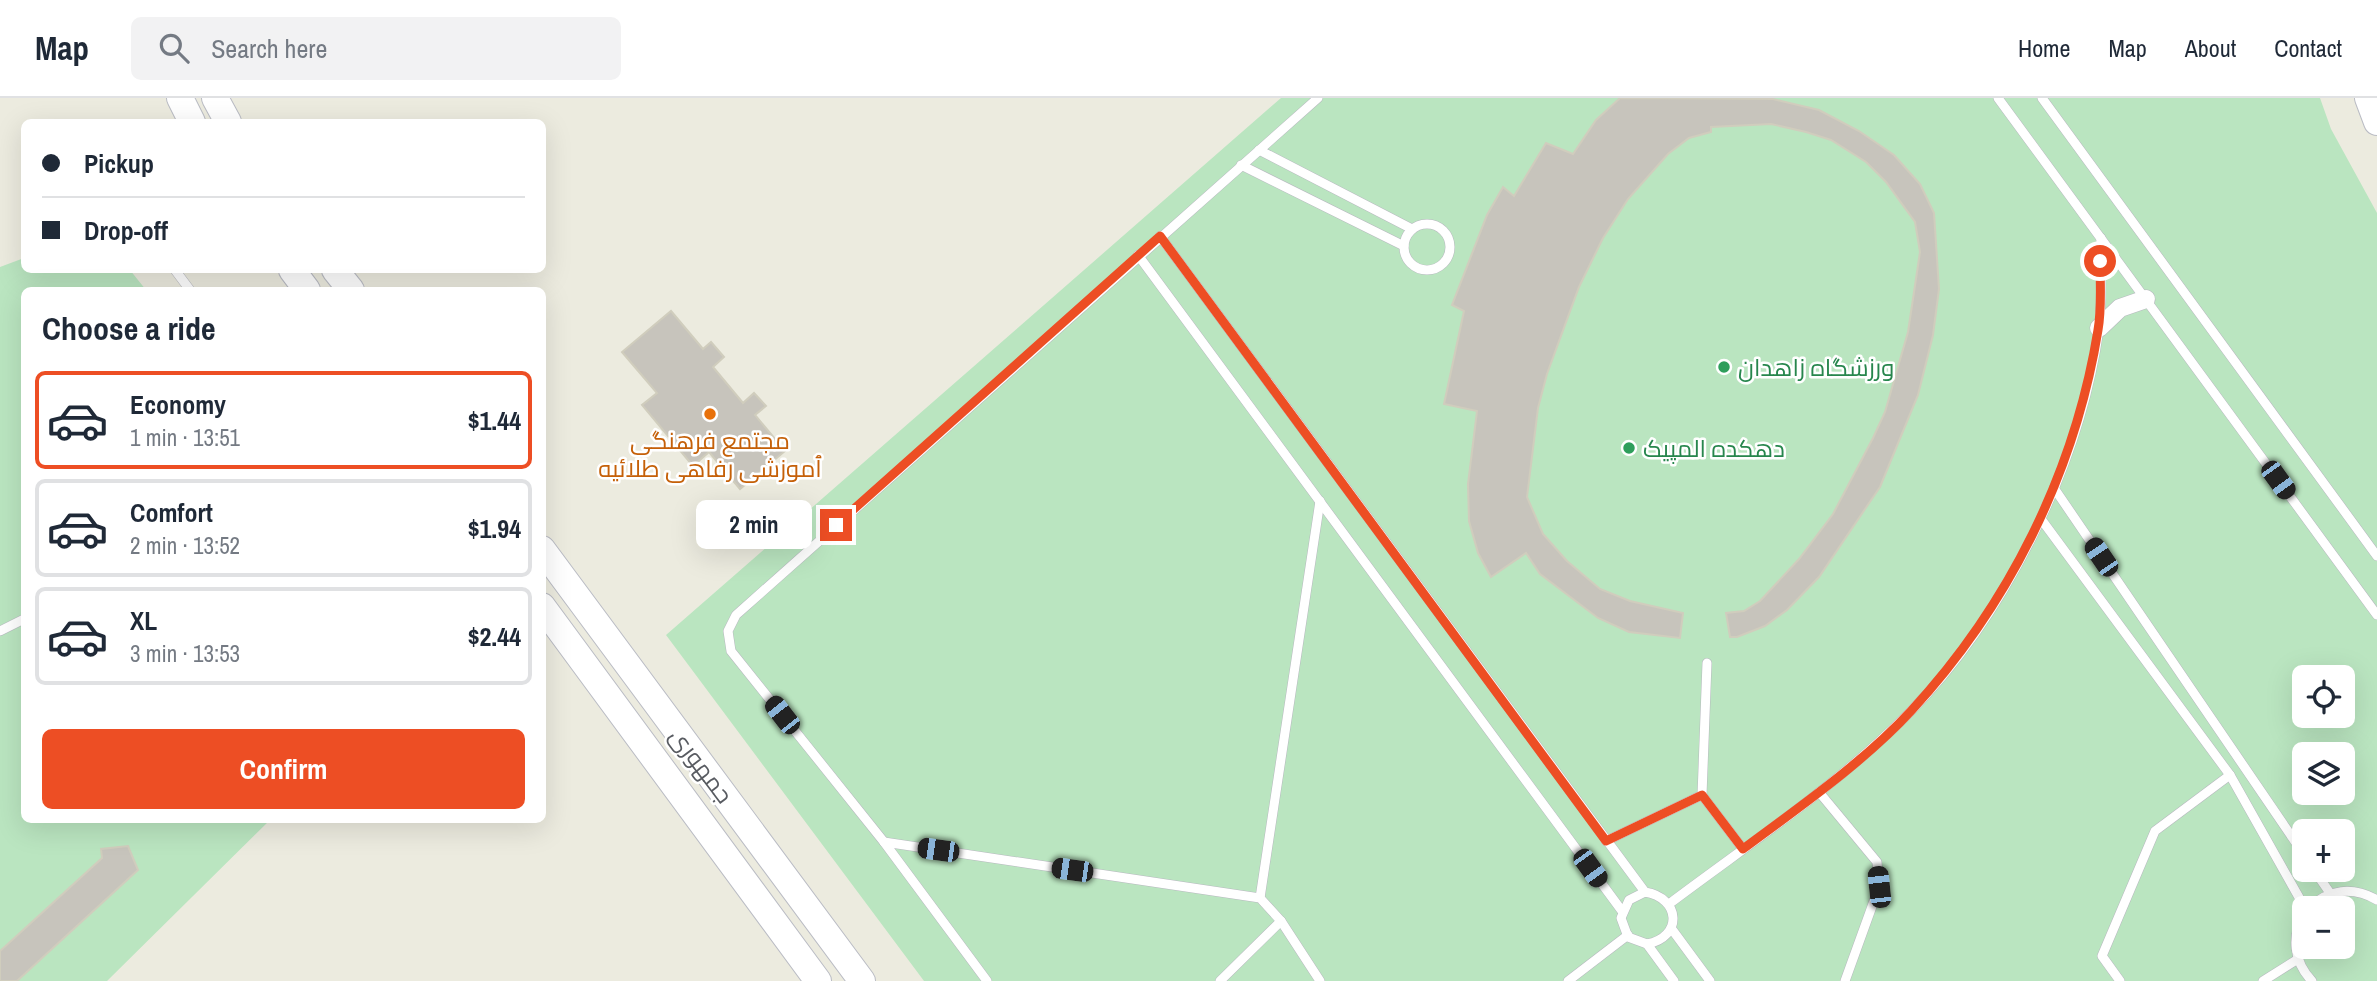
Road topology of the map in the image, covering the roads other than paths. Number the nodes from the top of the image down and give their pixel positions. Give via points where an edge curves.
1 (180, 98) edge
2 (1318, 98) edge
3 (1998, 98) edge
4 (2042, 98) edge
5 (2368, 98) edge
6 (190, 119) edge
7 (2377, 122) edge
8 (1259, 150) junction
9 (1241, 165) junction
10 (1412, 229) junction
11 (1160, 236) junction
12 (2101, 239) junction
13 (1404, 246) junction
14 (1138, 256) junction
15 (176, 273) edge
16 (337, 273) edge
17 (188, 287) edge
18 (349, 287) edge
19 (2146, 299) junction
20 (2099, 328) junction
21 (2054, 488) junction
22 (1320, 501) junction
23 (2041, 519) junction
24 (546, 554) edge
25 (2377, 556) edge
26 (2377, 615) edge
27 (547, 619) edge
28 (21, 620) edge
29 (0, 631) edge
30 (1707, 663) dead end
31 (2230, 775) junction
32 (1819, 792) junction
33 (1702, 795) junction
34 (2292, 837) edge
35 (1606, 841) junction
36 (884, 842) junction
37 (1743, 849) junction
38 (2322, 882) edge
39 (1645, 892) junction
40 (2330, 893) junction
41 (2298, 896) edge
42 (2326, 896) edge
43 (1260, 898) junction
44 (2377, 900) edge
45 (1669, 904) junction
46 (1622, 911) junction
47 (1281, 921) junction
48 (1671, 928) junction
49 (1628, 935) junction
50 (1647, 944) junction
51 (2298, 959) joint
52 (818, 981) edge
53 (862, 981) edge
54 (987, 981) edge
55 (1220, 981) edge
56 (1320, 981) edge
57 (1568, 981) edge
58 (1674, 981) edge
59 (1710, 981) edge
60 (1845, 981) edge
61 (2120, 981) edge
62 (2263, 981) edge
63 (2312, 981) edge

1 - 6 main road
2 - 8 lane
3 - 12 lane
4 - 25 lane
5 - 7 main road
8 - 9 lane
8 - 10 lane
9 - 11 lane
9 - 13 lane
10 - 13 lane
10 - 13 lane via 1438,226 1450,239 1449,257 1435,270 1417,268 1405,255
11 - 14 lane
11 - 35 lane
12 - 19 lane
12 - 20 lane
14 - 22 lane
14 - 36 lane via 736,615 728,631 732,651
15 - 17 lane
16 - 18 main road
19 - 20 street via 2120,308
19 - 26 lane
20 - 21 lane via 2073,437
21 - 23 lane
21 - 34 lane
22 - 43 lane
22 - 46 lane
23 - 31 lane
23 - 32 lane via 1964,649 1909,713
24 - 53 main road, جمهوری
27 - 52 main road, جمهوری
28 - 29 lane
30 - 33 lane
31 - 41 lane
31 - 61 lane via 2155,831 2102,956
32 - 37 lane
32 - 60 lane via 1877,862 1879,887
33 - 35 lane
33 - 37 lane
35 - 39 lane
36 - 43 lane
36 - 54 lane
37 - 45 lane
38 - 40 lane
39 - 45 lane via 1657,894
39 - 46 lane via 1629,900
40 - 42 lane
40 - 44 lane via 2356,891
43 - 47 lane
45 - 48 lane
46 - 49 lane
47 - 55 lane
47 - 56 lane
48 - 50 lane via 1665,937
48 - 59 lane
49 - 50 lane
49 - 57 lane
50 - 58 lane
51 - 62 lane
51 - 63 lane

